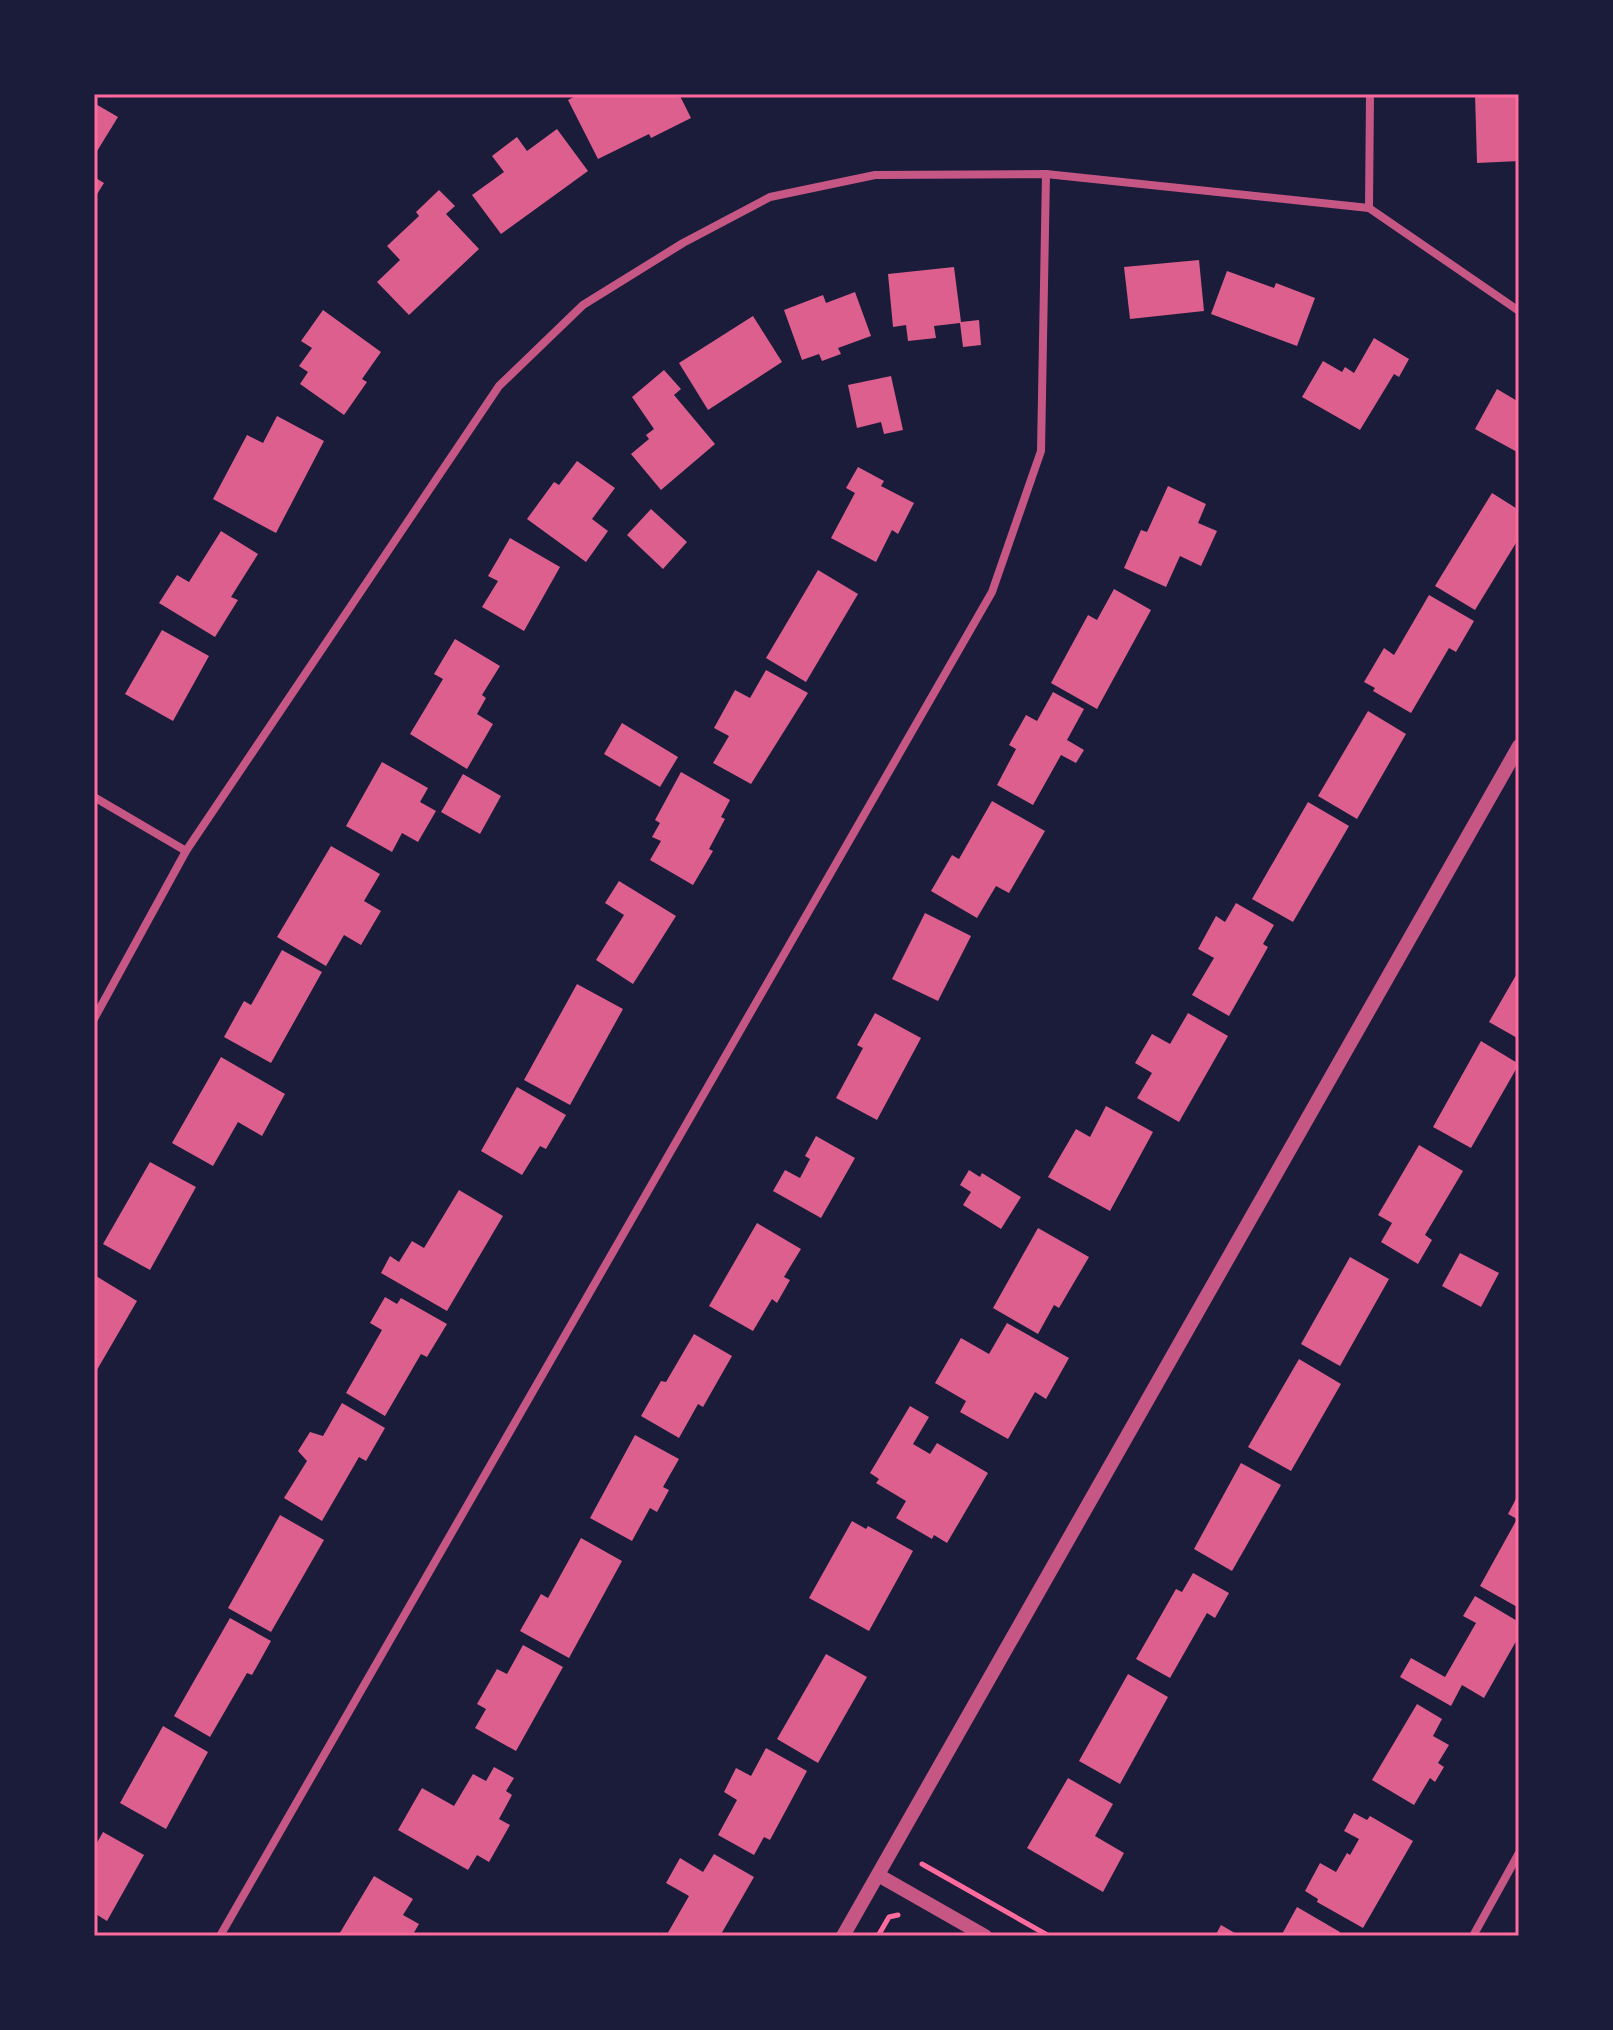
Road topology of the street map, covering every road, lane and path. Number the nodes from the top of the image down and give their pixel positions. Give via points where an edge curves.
1 (1370, 94) edge
2 (1046, 174) junction
3 (1369, 208) junction
4 (1519, 311) edge
5 (1519, 746) edge
6 (94, 797) edge
7 (186, 851) junction
8 (94, 1019) edge
9 (1519, 1853) edge
10 (922, 1864) dead end
11 (878, 1875) junction
12 (220, 1936) edge
13 (843, 1936) edge
14 (985, 1936) edge
15 (1049, 1936) edge
16 (1473, 1936) edge

1 - 3 street
2 - 3 street
2 - 7 street via 875,175 770,197 583,305 499,386
2 - 12 street via 1041,451 992,592
3 - 4 street
5 - 11 street
6 - 7 street
7 - 8 street
9 - 16 street
10 - 15 path
11 - 13 street
11 - 14 street

